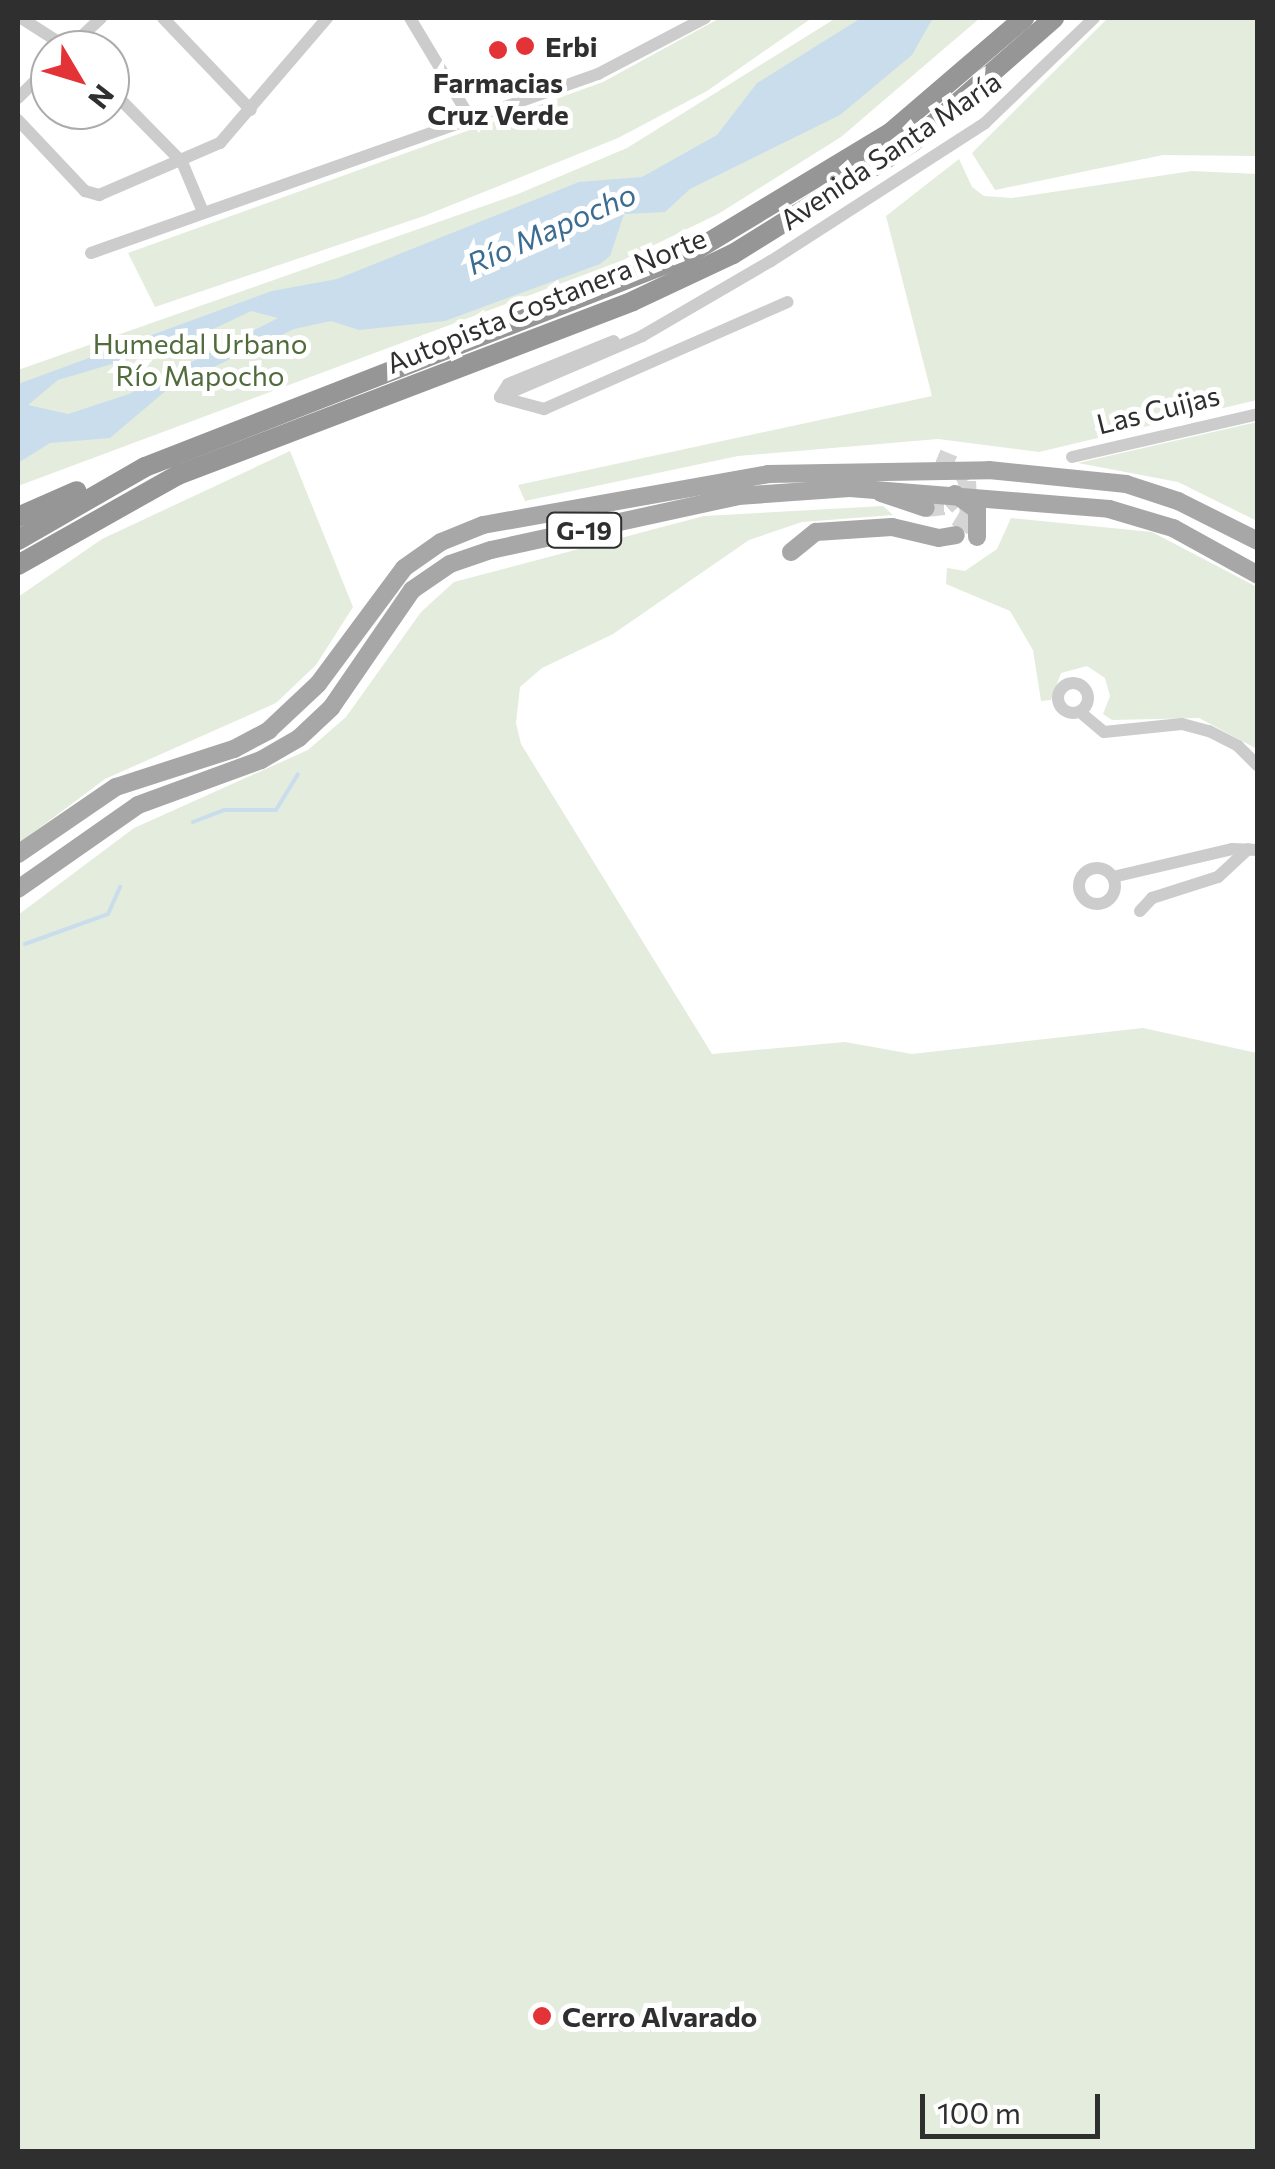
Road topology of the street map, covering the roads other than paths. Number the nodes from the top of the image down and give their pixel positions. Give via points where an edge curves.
1 (163, 18) edge
2 (410, 18) edge
3 (705, 18) edge
4 (1024, 18) edge
5 (1054, 18) edge
6 (1094, 18) edge
7 (321, 20) edge
8 (130, 109) edge
9 (250, 110) junction
10 (469, 116) junction
11 (18, 120) edge
12 (182, 162) junction
13 (203, 212) junction
14 (91, 252) dead end
15 (788, 302) dead end
16 (1258, 414) edge
17 (1072, 457) dead end
18 (937, 458) dead end
19 (145, 467) junction
20 (868, 480) junction
21 (955, 494) junction
22 (1007, 498) junction
23 (926, 508) dead end
24 (18, 517) edge
25 (956, 535) dead end
26 (18, 540) edge
27 (1258, 541) edge
28 (791, 552) dead end
29 (18, 565) edge
30 (1258, 575) edge
31 (1080, 712) dead end
32 (1258, 766) edge
33 (1253, 850) edge
34 (18, 854) edge
35 (1113, 877) dead end
36 (18, 889) edge
37 (1140, 912) dead end

1 - 9 street
2 - 10 street
3 - 10 street via 627,62
4 - 19 highway, Autopista Costanera Norte via 890,133 686,256
5 - 29 highway, Autopista Costanera Norte via 913,142 733,254 632,302 178,475 112,506
6 - 15 street, Avenida Santa María via 985,123 698,304 508,384 500,397 544,409
7 - 9 street
8 - 12 street
9 - 12 street via 220,143
10 - 13 street
11 - 12 street via 92,195
12 - 13 street
13 - 14 street
16 - 17 street, Las Cuijas
18 - 20 main road
19 - 24 highway
19 - 26 highway, Autopista Costanera Norte
20 - 21 main road, G-19
20 - 23 main road
20 - 27 main road, G-19 via 1054,472 1104,479 1178,500
20 - 34 main road, G-19 via 747,477 454,535 391,581 318,684 269,730 234,749 116,788
20 - 36 main road, G-19 via 738,496 450,564 412,590 331,708 298,738 261,760 128,811
21 - 22 main road, G-19
21 - 22 main road via 977,510 977,538
22 - 30 main road, G-19 via 1142,517
25 - 28 main road via 939,538 892,527 816,532
31 - 32 street via 1104,732 1182,724 1210,731
33 - 35 street
33 - 37 street via 1218,877 1152,898

